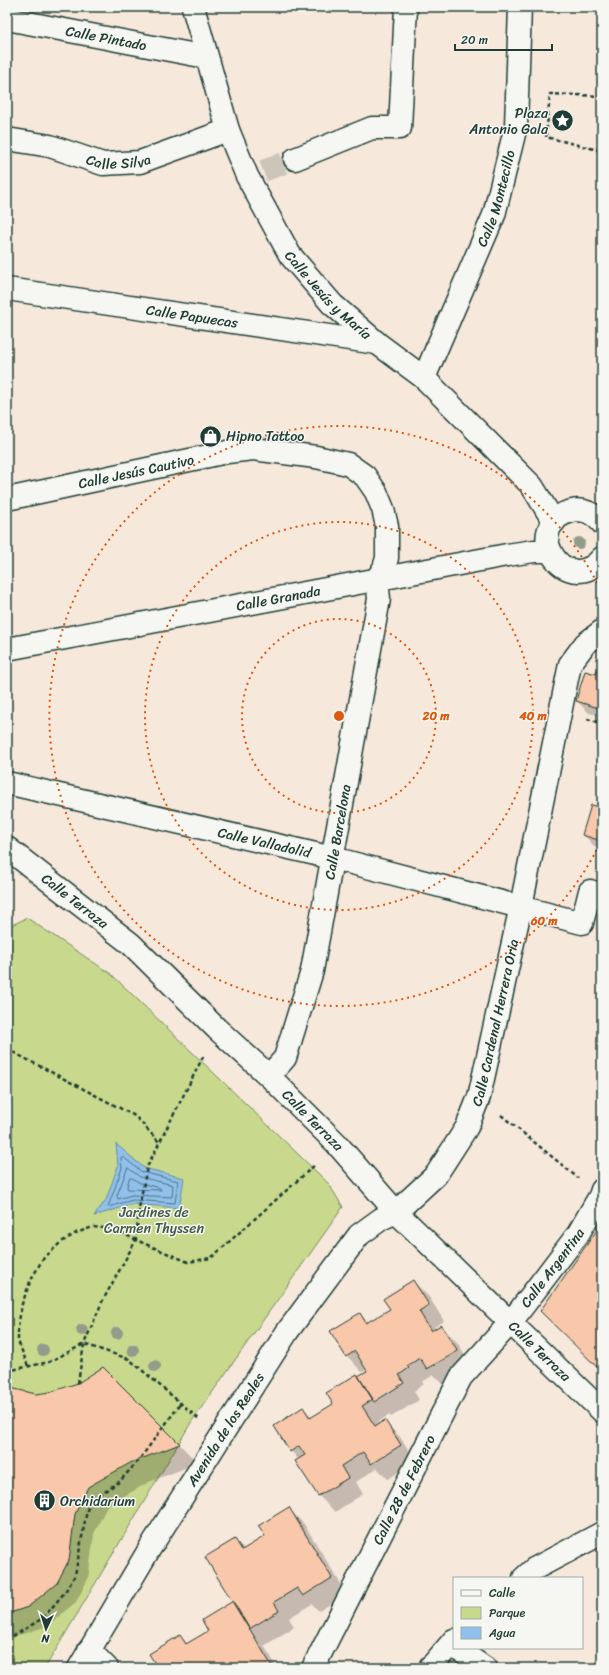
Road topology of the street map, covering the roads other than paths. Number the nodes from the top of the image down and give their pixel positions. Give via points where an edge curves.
1 (193, 7) edge
2 (406, 7) edge
3 (520, 7) edge
4 (7, 19) edge
5 (206, 57) junction
6 (228, 130) junction
7 (7, 139) edge
8 (295, 159) tunnel mouth
9 (7, 289) edge
10 (377, 343) junction
11 (424, 378) junction
12 (7, 499) edge
13 (601, 519) edge
14 (554, 522) junction
15 (550, 551) junction
16 (598, 568) edge
17 (377, 579) junction
18 (602, 631) edge
19 (7, 649) edge
20 (7, 783) edge
21 (333, 858) junction
22 (12, 859) edge
23 (602, 895) edge
24 (521, 906) junction
25 (269, 1076) junction
26 (601, 1193) edge
27 (396, 1212) junction
28 (511, 1322) junction
29 (602, 1411) edge
30 (602, 1533) edge
31 (525, 1577) edge
32 (453, 1645) edge
33 (460, 1649) edge
34 (84, 1659) edge
35 (107, 1668) edge
36 (313, 1668) edge
37 (430, 1668) edge
38 (485, 1668) edge

1 - 5 street, Calle Jesús y María
2 - 8 street via 400,128 372,128
3 - 11 street, Calle Montecillo via 516,126 494,215
4 - 5 street, Calle Pintado
5 - 6 street, Calle Jesús y María
6 - 7 street, Calle Silva via 140,162 103,164 50,146
6 - 10 street, Calle Jesús y María via 255,174 290,255 332,304
9 - 10 street, Calle Papuecas
10 - 11 street, Calle Jesús y María
11 - 14 street, Calle Jesús y María via 532,486
12 - 17 street, Calle Jesús Cautivo via 233,451 253,449 316,457 348,464 365,476 376,492 386,526 387,558
13 - 14 street via 576,510 560,516
14 - 15 street via 548,536
15 - 16 street via 554,559 566,568
15 - 17 street, Calle Granada via 534,551
17 - 19 street, Calle Granada
17 - 21 street, Calle Barcelona via 379,599
18 - 24 street, Calle Cardenal Herrera Oria via 585,644 570,664
20 - 21 street, Calle Valladolid
21 - 24 street, Calle Valladolid
21 - 25 street, Calle Barcelona via 312,971 285,1058
22 - 25 street, Calle Terraza via 131,944 217,1030
23 - 24 street, Calle Valladolid via 590,891 582,923
24 - 27 street, Calle Cardenal Herrera Oria via 479,1097 467,1127 436,1175
25 - 27 street, Calle Terraza via 336,1143
26 - 28 street, Calle Argentina via 578,1234
27 - 28 street, Calle Terraza
27 - 34 street, Avenida de los Reales via 359,1235 287,1332 219,1436
28 - 29 street, Calle Terraza
28 - 36 street, Calle 28 de Febrero via 462,1377
30 - 31 street via 534,1569
32 - 37 street
33 - 38 street
34 - 35 street

